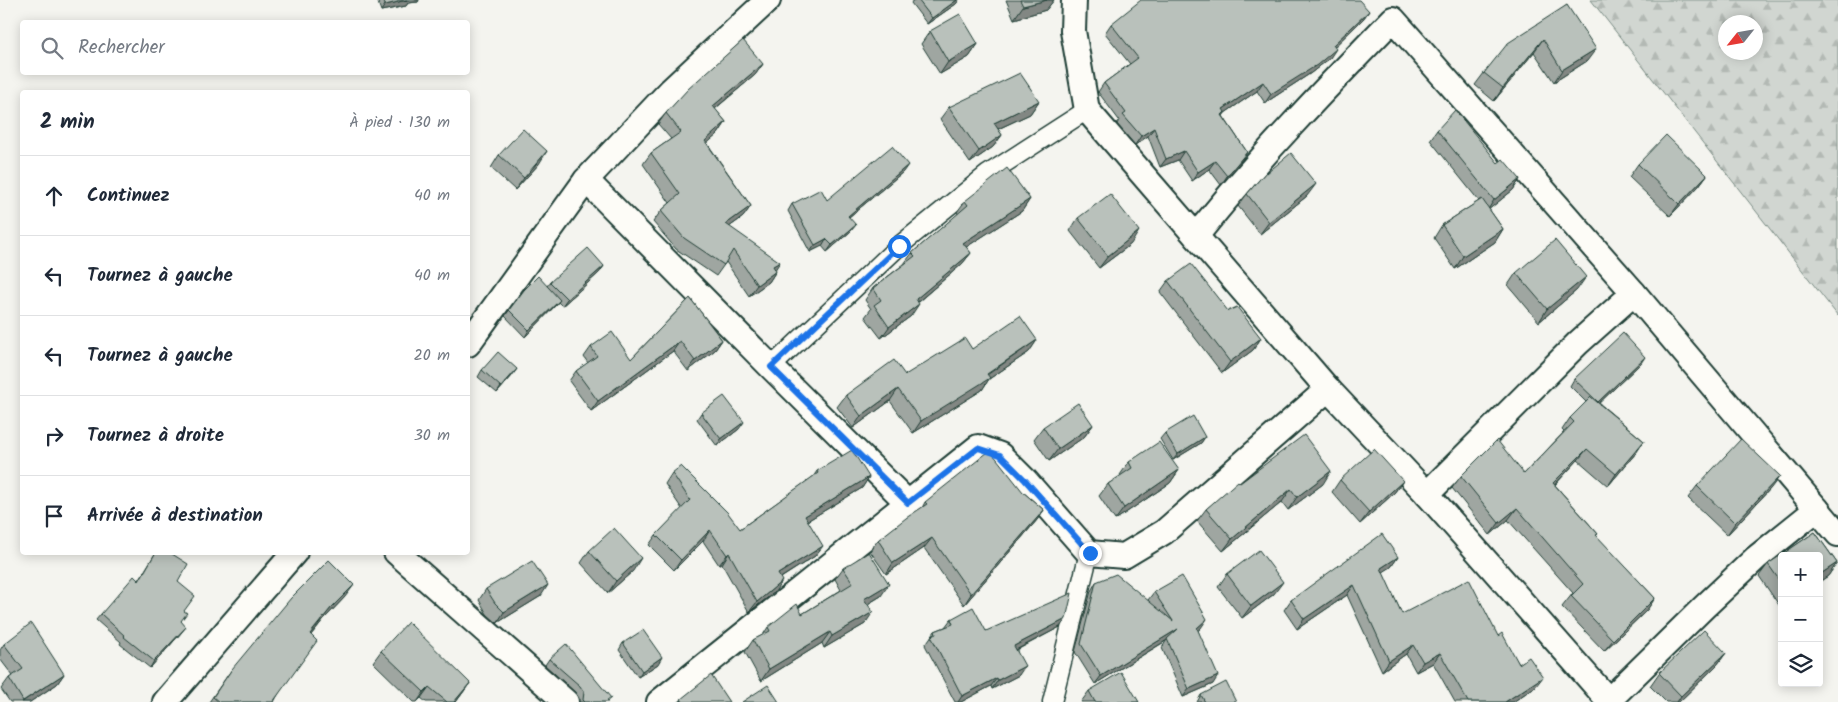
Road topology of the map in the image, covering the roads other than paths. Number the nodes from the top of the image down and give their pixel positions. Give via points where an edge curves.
1 (768, 0) edge
2 (1074, 0) edge
3 (1087, 110) junction
4 (586, 180) junction
5 (1196, 236) junction
6 (1634, 293) junction
7 (470, 341) edge
8 (771, 367) junction
9 (1328, 389) junction
10 (1427, 494) junction
11 (908, 503) junction
12 (1817, 509) junction
13 (1838, 534) edge
14 (1090, 553) junction
15 (292, 555) edge
16 (399, 555) edge
17 (1609, 701) edge
18 (165, 702) edge
19 (566, 702) edge
20 (659, 702) edge
21 (1052, 702) edge

1 - 4 street via 671,90
2 - 3 street via 1074,31
3 - 5 street
3 - 8 street via 988,174 899,246
4 - 7 street
4 - 8 street
5 - 6 street via 1232,190 1393,19
5 - 9 street
6 - 10 street via 1578,343
6 - 12 street
8 - 11 street
9 - 10 street
9 - 14 street via 1164,532 1124,556
10 - 17 street
11 - 14 street via 978,448 1000,455
11 - 20 street
12 - 13 street
12 - 17 street via 1756,558
14 - 21 street
15 - 18 street
16 - 19 street

